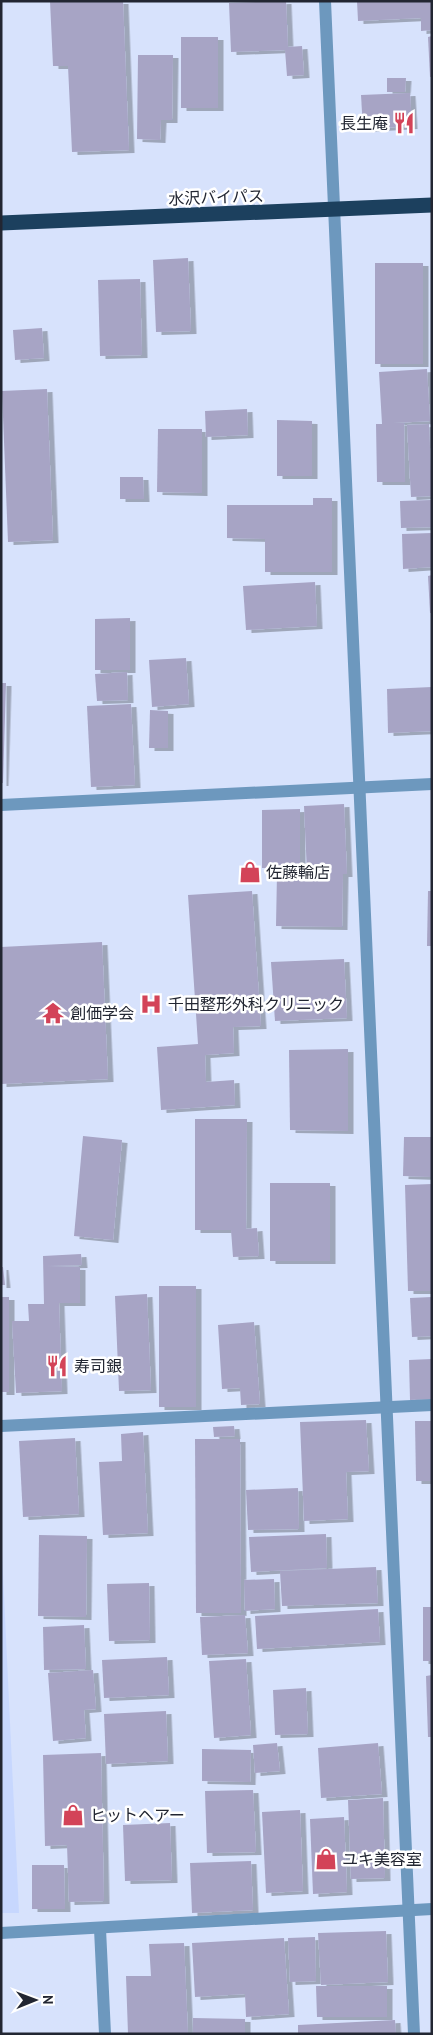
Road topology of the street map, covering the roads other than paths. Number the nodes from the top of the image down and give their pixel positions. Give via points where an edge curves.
1 (325, 1) edge
2 (432, 205) edge
3 (333, 209) junction
4 (1, 223) edge
5 (432, 784) edge
6 (360, 787) junction
7 (1, 805) edge
8 (432, 1405) edge
9 (386, 1407) junction
10 (1, 1426) edge
11 (432, 1909) edge
12 (410, 1910) junction
13 (100, 1929) junction
14 (1, 1933) edge
15 (105, 2034) edge
16 (414, 2034) edge

1 - 3 street
2 - 3 highway, 水沢バイパス
3 - 4 highway, 水沢バイパス
3 - 6 street
5 - 6 street
6 - 7 street
6 - 9 street
8 - 9 street
9 - 10 street
9 - 12 street
11 - 12 street
12 - 13 street
12 - 16 street
13 - 14 street
13 - 15 street

